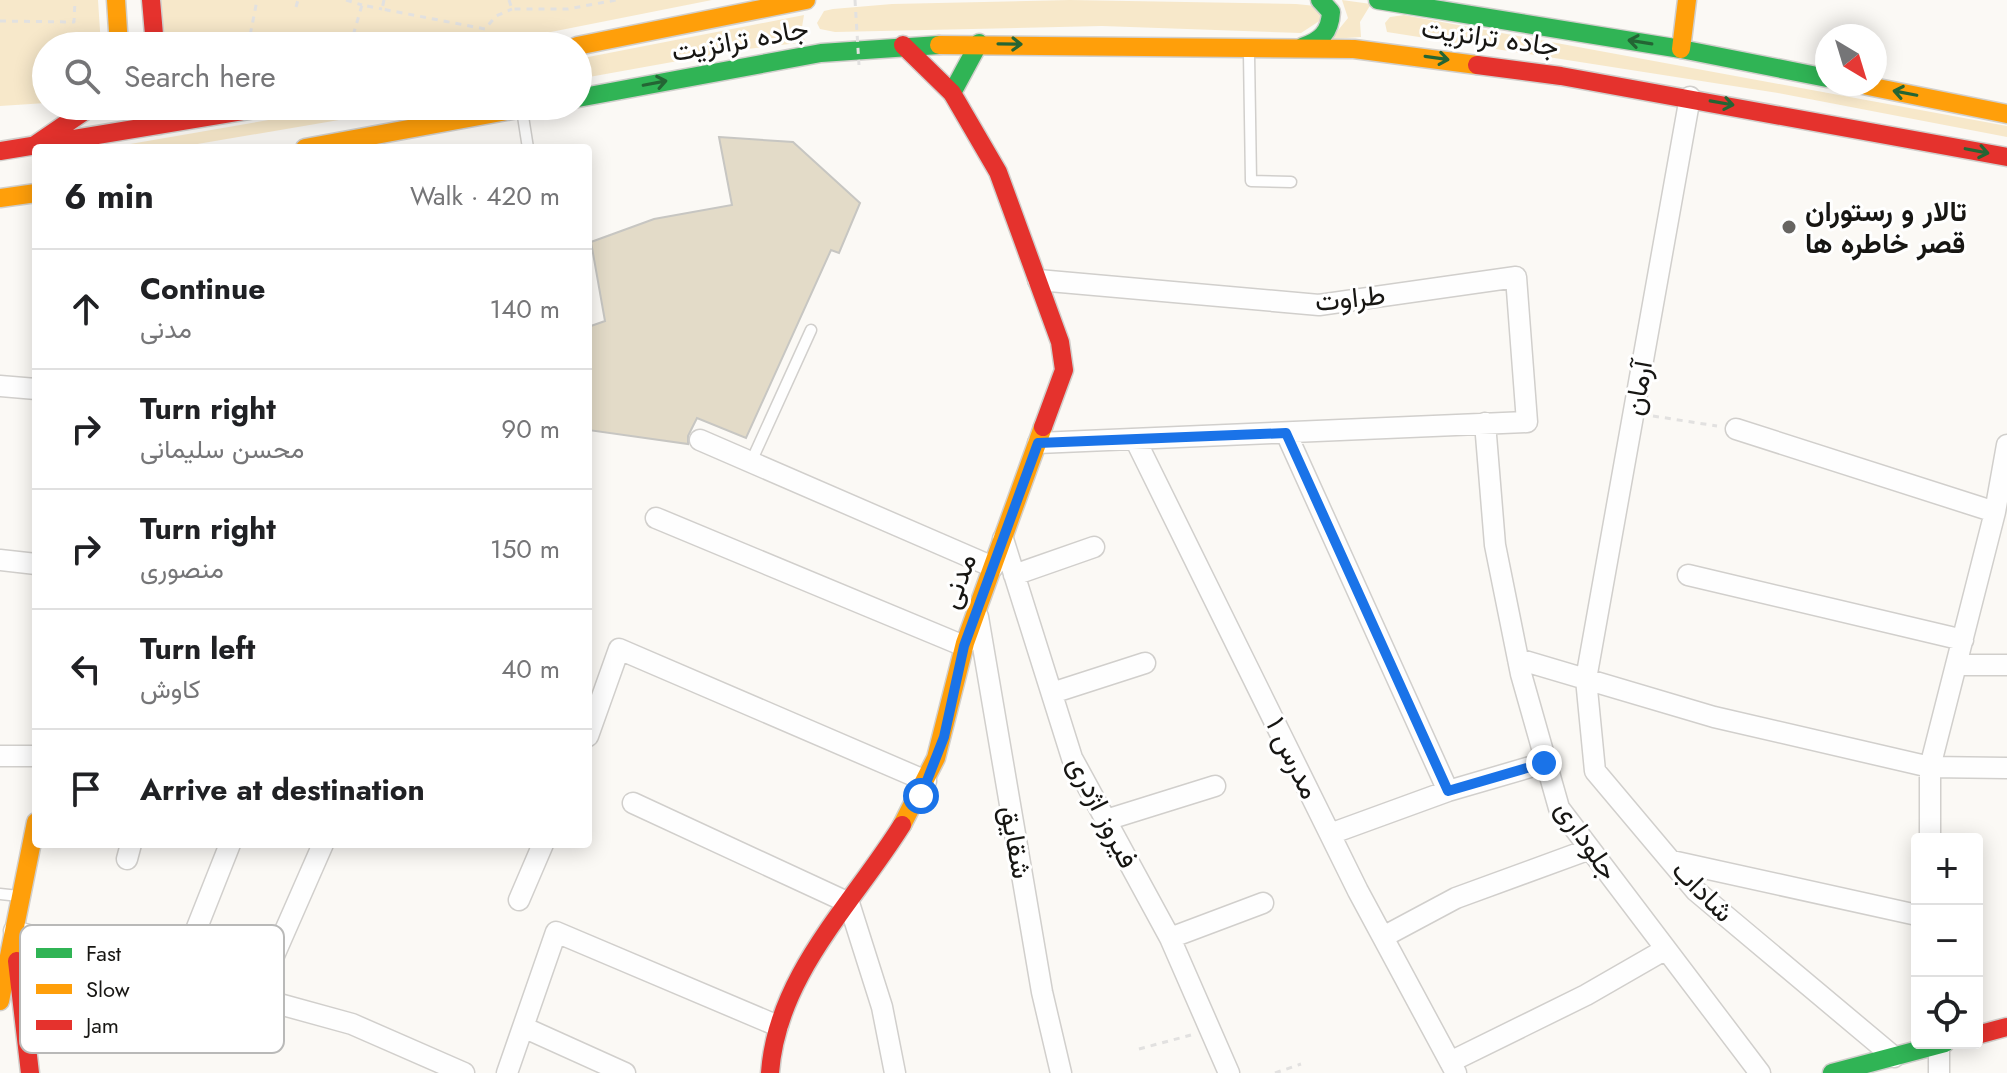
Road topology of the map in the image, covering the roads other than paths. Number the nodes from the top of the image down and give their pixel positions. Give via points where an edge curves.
1 (116, 0) edge
2 (139, 0) edge
3 (151, 0) edge
4 (1320, 0) edge
5 (1380, 0) edge
6 (1687, 0) edge
7 (811, 4) edge
8 (118, 32) edge
9 (142, 32) edge
10 (154, 32) edge
11 (592, 43) edge
12 (979, 43) junction
13 (903, 45) junction
14 (1302, 47) junction
15 (1249, 48) junction
16 (1681, 49) junction
17 (1384, 50) junction
18 (1815, 76) edge
19 (1887, 90) edge
20 (952, 93) junction
21 (592, 95) edge
22 (1690, 97) junction
23 (2007, 114) edge
24 (72, 120) edge
25 (192, 120) edge
26 (457, 120) edge
27 (528, 120) edge
28 (36, 144) edge
29 (50, 144) edge
30 (327, 144) edge
31 (528, 144) edge
32 (32, 147) edge
33 (0, 151) edge
34 (2007, 157) edge
35 (1291, 182) dead end
36 (32, 194) edge
37 (0, 198) edge
38 (1038, 280) junction
39 (811, 330) dead end
40 (0, 386) edge
41 (32, 389) edge
42 (1485, 423) junction
43 (1736, 429) road end
44 (1286, 433) junction
45 (700, 440) dead end
46 (1136, 441) junction
47 (1038, 443) junction
48 (2007, 445) edge
49 (751, 462) junction
50 (1995, 512) junction
51 (656, 518) dead end
52 (1003, 539) junction
53 (1094, 547) dead end
54 (0, 560) edge
55 (32, 564) edge
56 (993, 567) junction
57 (1014, 575) junction
58 (1688, 575) dead end
59 (977, 611) junction
60 (1963, 640) junction
61 (964, 646) junction
62 (1518, 659) junction
63 (1145, 663) dead end
64 (1956, 665) junction
65 (2007, 665) edge
66 (1586, 679) junction
67 (1052, 693) junction
68 (592, 724) edge
69 (0, 756) edge
70 (32, 756) edge
71 (1544, 763) junction
72 (1930, 767) junction
73 (2007, 768) edge
74 (926, 781) junction
75 (1215, 786) dead end
76 (1448, 791) junction
77 (633, 803) dead end
78 (1106, 820) junction
79 (1930, 833) edge
80 (1330, 834) junction
81 (32, 842) edge
82 (228, 848) edge
83 (321, 848) edge
84 (541, 848) edge
85 (1590, 849) junction
86 (1672, 861) junction
87 (0, 894) edge
88 (21, 896) junction
89 (519, 900) dead end
90 (849, 903) junction
91 (1263, 903) dead end
92 (1911, 914) edge
93 (198, 925) edge
94 (14, 931) junction
95 (20, 933) edge
96 (284, 933) edge
97 (1383, 937) junction
98 (1170, 938) junction
99 (1666, 949) junction
100 (20, 984) edge
101 (0, 1001) edge
102 (284, 1006) edge
103 (778, 1026) junction
104 (523, 1027) junction
105 (2007, 1027) edge
106 (1983, 1033) edge
107 (1923, 1049) edge
108 (1941, 1049) edge
109 (28, 1053) edge
110 (1894, 1057) junction
111 (1453, 1068) edge
112 (30, 1073) edge
113 (464, 1073) edge
114 (507, 1073) edge
115 (625, 1073) edge
116 (770, 1073) edge
117 (895, 1073) edge
118 (1061, 1073) edge
119 (1229, 1073) edge
120 (1760, 1073) edge
121 (1832, 1073) edge
122 (1939, 1073) edge

1 - 8 main road
2 - 9 main road
3 - 10 main road
4 - 14 main road via 1331,12 1328,31 1318,43
16 -> 5 main road, جاده ترانزیت
5 - 17 main road via 1366,22 1366,38
6 - 16 main road
7 - 11 main road, جاده ترانزیت
12 - 13 main road, جاده ترانزیت
12 -> 15 main road, جاده ترانزیت
12 - 20 main road
13 - 20 main road, مدنی
21 -> 13 main road, جاده ترانزیت via 820,46
14 - 15 main road, جاده ترانزیت
14 - 17 main road, جاده ترانزیت
15 - 35 lane via 1251,181
16 - 18 main road, جاده ترانزیت
17 -> 22 main road, جاده ترانزیت
23 -> 19 main road
20 - 38 main road, مدنی via 998,172
22 -> 34 main road, جاده ترانزیت
22 - 66 street, آرمان
24 - 28 main road
25 - 29 main road
26 - 30 main road
27 - 31 lane
32 - 33 main road
36 - 37 main road
38 - 42 street, طراوت via 1319,305 1516,277 1527,422
38 - 47 main road, مدنی via 1064,370
39 - 49 lane
40 - 41 street
42 - 44 street
42 - 62 street, جلوداری via 1495,545
43 - 50 street
44 - 46 street
44 - 76 street
45 - 49 street
46 - 47 street
46 - 80 street, مدرس ۱
47 - 52 main road, مدنی
48 - 50 street
49 - 56 street
50 - 60 street
51 - 61 street
52 - 56 main road, مدنی
52 - 57 street, فیروز اژدری
53 - 57 street
54 - 55 street
56 - 59 main road, مدنی
57 - 67 street, فیروز اژدری
58 - 60 street
59 - 61 main road, مدنی
59 - 118 street, شقایق via 1042,992
60 - 64 street
61 - 74 main road, مدنی via 944,737
62 - 66 street
62 - 71 street, جلوداری
63 - 67 street
64 - 65 street
64 - 72 street
66 - 72 street via 1714,717
66 - 86 street, شاداب via 1595,771
67 - 78 street, فیروز اژدری via 1072,758
68 - 74 street via 619,649
69 - 70 street
71 - 76 street
71 - 85 street, جلوداری via 1559,808
72 - 73 street
72 - 79 street
74 - 90 main road, مدنی
75 - 78 street
76 - 80 street
77 - 90 street
78 - 98 street, فیروز اژدری
80 - 97 street, مدرس ۱
81 - 88 main road
82 - 93 street
83 - 96 street
84 - 89 street
85 - 97 street via 1456,898
85 - 99 street, جلوداری
86 - 92 street
86 - 110 street, شاداب via 1696,891
87 - 88 lane
88 - 94 main road
90 - 103 main road, مدنی via 817,943
90 - 117 street via 882,1007
91 - 98 street
94 - 95 street
94 - 100 main road
94 - 101 main road
97 - 111 street, مدرس ۱
98 - 119 street, فیروز اژدری
99 - 111 street
99 - 120 street, جلوداری
102 - 113 street via 352,1024
103 - 104 street via 556,932
103 - 116 main road, مدنی
104 - 114 street
104 - 115 street
105 - 106 main road
107 - 110 main road
108 - 122 street
109 - 112 main road
110 - 121 main road

